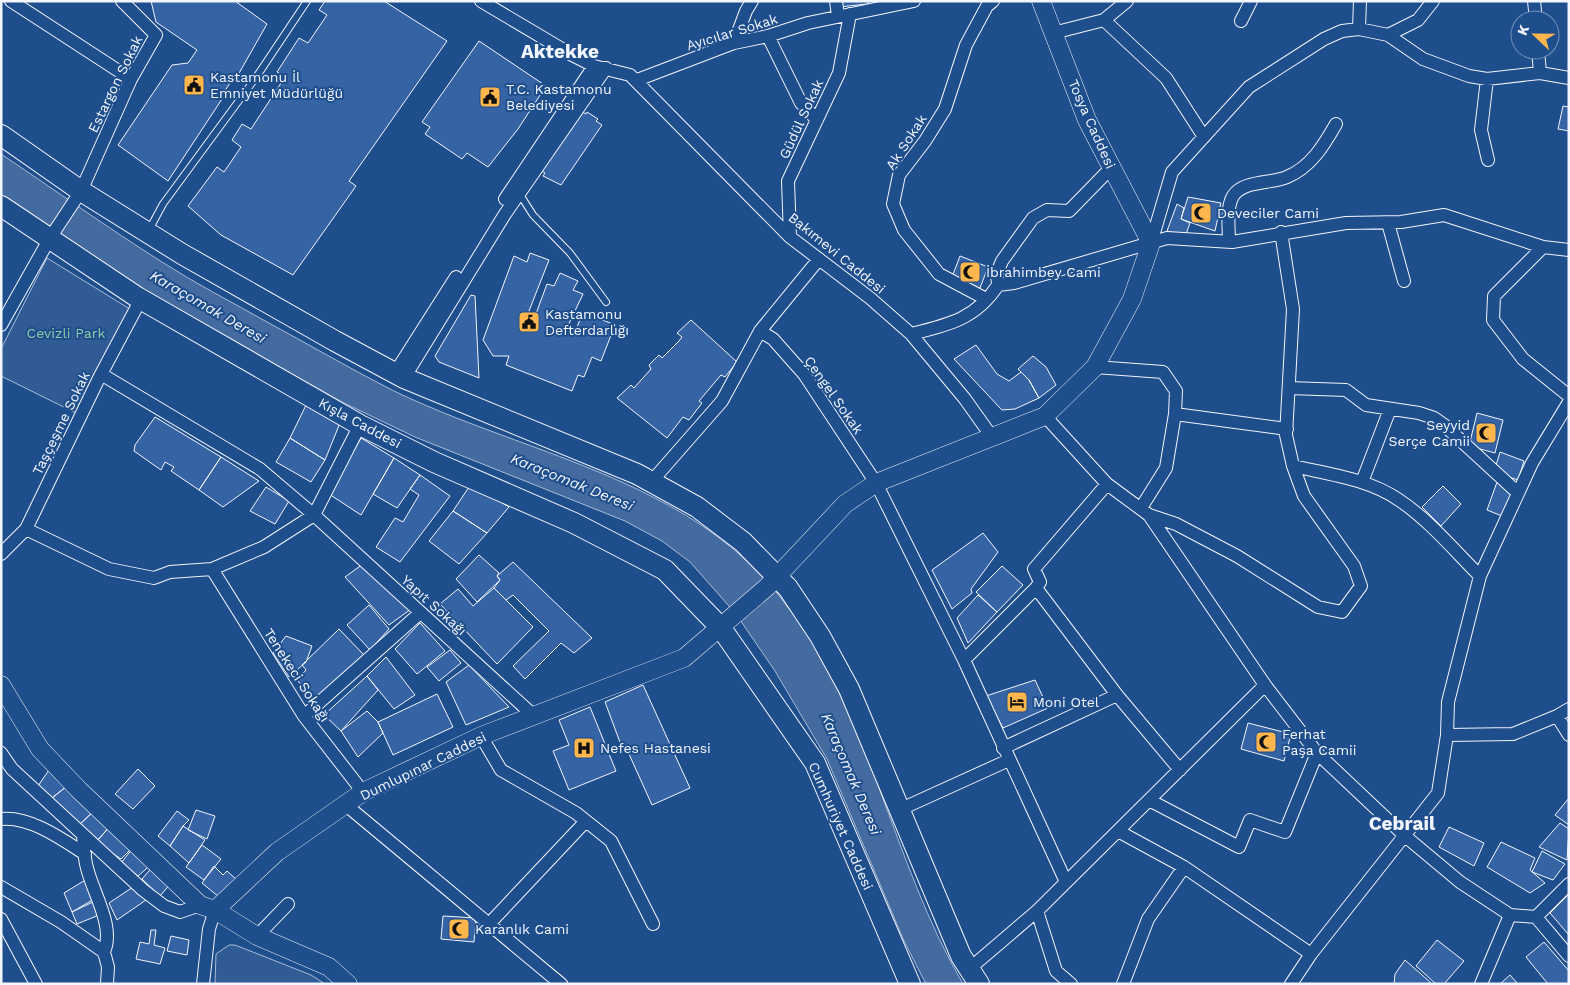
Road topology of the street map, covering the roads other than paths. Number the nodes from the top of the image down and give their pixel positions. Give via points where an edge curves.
1 (12, 1) edge
2 (122, 1) edge
3 (307, 1) edge
4 (481, 1) edge
5 (752, 1) edge
6 (836, 1) edge
7 (914, 1) edge
8 (993, 1) edge
9 (1041, 1) edge
10 (1127, 1) edge
11 (1252, 1) edge
12 (1360, 1) edge
13 (1422, 1) edge
14 (1433, 1) edge
15 (844, 15) junction
16 (1104, 20) junction
17 (1418, 20) junction
18 (1241, 21) dead end
19 (1359, 29) junction
20 (1054, 33) junction
21 (1388, 34) junction
22 (768, 36) junction
23 (734, 44) junction
24 (1539, 60) edge
25 (600, 67) junction
26 (1540, 73) junction
27 (1569, 78) edge
28 (131, 79) junction
29 (1487, 79) junction
30 (636, 80) junction
31 (817, 120) junction
32 (1336, 124) dead end
33 (1, 136) edge
34 (1204, 137) junction
35 (1488, 160) dead end
36 (1111, 168) junction
37 (81, 191) junction
38 (519, 193) junction
39 (1, 206) edge
40 (1388, 223) junction
41 (147, 232) junction
42 (1281, 232) junction
43 (790, 236) junction
44 (50, 238) junction
45 (1229, 242) junction
46 (1151, 243) junction
47 (1542, 247) junction
48 (1569, 250) edge
49 (819, 260) junction
50 (1404, 281) dead end
51 (998, 285) junction
52 (141, 299) junction
53 (986, 299) junction
54 (606, 302) dead end
55 (1, 325) edge
56 (760, 331) junction
57 (910, 334) junction
58 (1095, 367) junction
59 (101, 374) junction
60 (399, 376) junction
61 (1289, 388) junction
62 (1569, 396) edge
63 (1569, 402) edge
64 (1390, 409) junction
65 (1175, 414) junction
66 (1045, 416) junction
67 (360, 425) junction
68 (1287, 429) junction
69 (992, 437) junction
70 (1294, 466) junction
71 (652, 481) junction
72 (1362, 482) junction
73 (876, 483) junction
74 (1107, 484) junction
75 (1518, 493) junction
76 (1145, 512) junction
77 (314, 516) junction
78 (26, 529) junction
79 (1, 554) edge
80 (212, 570) junction
81 (777, 575) junction
82 (1480, 576) junction
83 (1036, 588) junction
84 (420, 613) junction
85 (720, 628) junction
86 (964, 660) junction
87 (1, 685) edge
88 (1265, 685) junction
89 (1117, 695) junction
90 (1569, 708) edge
91 (304, 716) junction
92 (534, 716) junction
93 (1557, 716) junction
94 (1447, 735) junction
95 (1569, 735) edge
96 (481, 736) junction
97 (1003, 748) junction
98 (1, 753) edge
99 (1317, 753) junction
100 (1009, 760) junction
101 (1180, 770) junction
102 (363, 792) junction
103 (1149, 800) junction
104 (346, 804) junction
105 (901, 809) junction
106 (1, 819) edge
107 (586, 821) junction
108 (1118, 831) junction
109 (83, 836) junction
110 (1405, 836) junction
111 (85, 854) junction
112 (1184, 867) junction
113 (1066, 882) junction
114 (1569, 884) edge
115 (1, 887) edge
116 (288, 904) dead end
117 (208, 908) junction
118 (1037, 911) junction
119 (1510, 915) junction
120 (1536, 917) junction
121 (1, 919) edge
122 (489, 924) junction
123 (653, 924) dead end
124 (257, 936) junction
125 (104, 952) junction
126 (1311, 954) junction
127 (1569, 956) edge
128 (974, 977) edge
129 (36, 984) edge
130 (107, 984) edge
131 (204, 984) edge
132 (348, 984) edge
133 (562, 984) edge
134 (910, 984) edge
135 (1071, 984) edge
136 (1122, 984) edge
137 (1290, 984) edge
138 (1481, 984) edge

1 - 28 street
2 - 28 street, Estargon Sokak via 156,35
3 - 41 lane via 257,76 163,204
4 - 25 street, Bakımevi Caddesi
5 - 23 street
6 - 15 street
7 - 15 street, Ayıcılar Sokak
8 - 53 street, Ak Sokak via 966,45 945,109 899,174 893,204 904,230 940,274
9 - 20 main road, Tosya Caddesi
10 - 16 street
11 - 18 street
12 - 19 street
13 - 17 street
14 - 17 street
15 - 22 street, Ayıcılar Sokak
15 - 31 street, Güdül Sokak via 839,73
16 - 20 street
16 - 34 street via 1166,78
17 - 21 street
19 - 21 street
19 - 34 street via 1342,31 1324,39 1249,87
20 - 36 main road, Tosya Caddesi via 1087,120
21 - 29 street via 1440,67
22 - 23 street, Ayıcılar Sokak
22 - 31 street via 801,103
23 - 30 street, Ayıcılar Sokak
24 - 26 street
25 - 30 street, Bakımevi Caddesi via 630,74
25 - 38 street
25 - 60 street via 539,145
26 - 27 street
26 - 29 street
28 - 37 street, Estargon Sokak
29 - 35 street via 1480,130
30 - 43 street, Bakımevi Caddesi
31 - 43 street, Güdül Sokak via 788,181
32 - 45 street via 1319,154 1288,177 1238,190 1232,197
33 - 37 main road
34 - 46 street via 1172,172
36 - 46 main road, Tosya Caddesi
36 - 51 street via 1069,211 1047,210 1032,218 1002,261 997,273
37 - 41 main road
37 - 44 street, Estargon Sokak
38 - 54 lane via 533,215 570,253
38 - 60 street
39 - 44 main road, Kışla Caddesi
40 - 42 street via 1346,223
40 - 47 street via 1444,215
40 - 50 street
41 - 60 main road
42 - 45 street
42 - 61 street via 1293,309
43 - 49 street, Bakımevi Caddesi
44 - 52 main road, Kışla Caddesi
44 - 55 street, Estargon Sokak
45 - 46 street via 1167,238
46 - 51 street
46 - 58 main road via 1132,299
47 - 48 street
47 - 62 street via 1494,296 1493,320 1523,359
49 - 56 street
49 - 57 street, Bakımevi Caddesi via 870,298
51 - 53 street
52 - 59 street, Taşçeşme Sokak
52 - 67 main road, Kışla Caddesi
53 - 57 street via 960,321
56 - 71 street via 722,401
56 - 73 street, Çengel Sokak via 773,339 804,374
57 - 69 street, Bakımevi Caddesi via 965,399
58 - 65 street via 1163,372 1176,391
58 - 66 main road
59 - 77 street, Yapıt Sokağı via 260,469
59 - 78 street, Taşçeşme Sokak
60 - 71 main road
61 - 64 street via 1346,390 1366,405
61 - 68 street
63 - 75 street
64 - 72 street
64 - 75 street via 1434,418
65 - 68 street
65 - 76 street via 1166,468
66 - 69 main road, Dumlupınar Caddesi
66 - 74 street
67 - 77 street
67 - 85 main road, Kışla Caddesi via 434,462 574,523 665,570
68 - 70 street
69 - 73 main road, Dumlupınar Caddesi
70 - 72 street
70 - 76 street via 1304,496 1354,566 1360,586 1342,612 1318,607 1237,556 1176,524
71 - 81 main road via 724,526
72 - 82 street via 1398,499 1430,525
73 - 81 main road, Dumlupınar Caddesi via 845,504
73 - 86 street, Çengel Sokak
74 - 76 street
74 - 83 street via 1034,569 1040,582
75 - 82 street
76 - 88 street
77 - 80 street via 264,547
77 - 84 street, Yapıt Sokağı
78 - 79 street, Taşçeşme Sokak
78 - 80 street via 110,569 154,578 170,572
80 - 91 street, Tenekeci Sokağı
81 - 85 main road, Dumlupınar Caddesi
81 - 105 main road via 820,636 849,689
82 - 94 street via 1448,702
83 - 86 street
83 - 89 street
84 - 91 street
84 - 92 street, Yapıt Sokağı
85 - 92 main road, Dumlupınar Caddesi via 684,658
85 - 134 main road, Cumhuriyet Caddesi via 814,763
86 - 97 street, Çengel Sokak
87 - 117 main road via 40,749 79,790
88 - 99 street
88 - 101 street
89 - 97 street
89 - 101 street
90 - 93 street
91 - 102 street, Tenekeci Sokağı
92 - 96 main road, Dumlupınar Caddesi
93 - 94 street via 1513,734
93 - 95 street
94 - 110 street via 1438,793
96 - 102 main road, Dumlupınar Caddesi
96 - 107 street via 501,770
97 - 100 street, Çengel Sokak
98 - 109 street via 12,769
99 - 103 street via 1285,832 1250,820 1239,847
99 - 110 street
100 - 105 street
100 - 113 street, Çengel Sokak
101 - 103 street
102 - 104 main road, Dumlupınar Caddesi
103 - 108 street
104 - 117 main road, Dumlupınar Caddesi via 277,852
104 - 122 street
105 - 128 main road
106 - 111 street via 17,819 40,828
107 - 122 street
107 - 123 street via 611,841
108 - 112 street
108 - 113 street
109 - 111 street
109 - 117 street via 164,906 180,912
110 - 119 street via 1460,882
110 - 126 street
111 - 125 street via 106,930
112 - 126 street
112 - 136 street via 1148,919
113 - 118 street
114 - 120 street
115 - 125 street
116 - 124 street
117 - 124 main road
117 - 131 street, Dumlupınar Caddesi
118 - 128 street
118 - 135 street via 1056,972
119 - 120 street
119 - 138 street
120 - 127 street
121 - 129 street
122 - 133 street
124 - 132 main road via 329,967
125 - 130 street via 108,967
126 - 137 street

